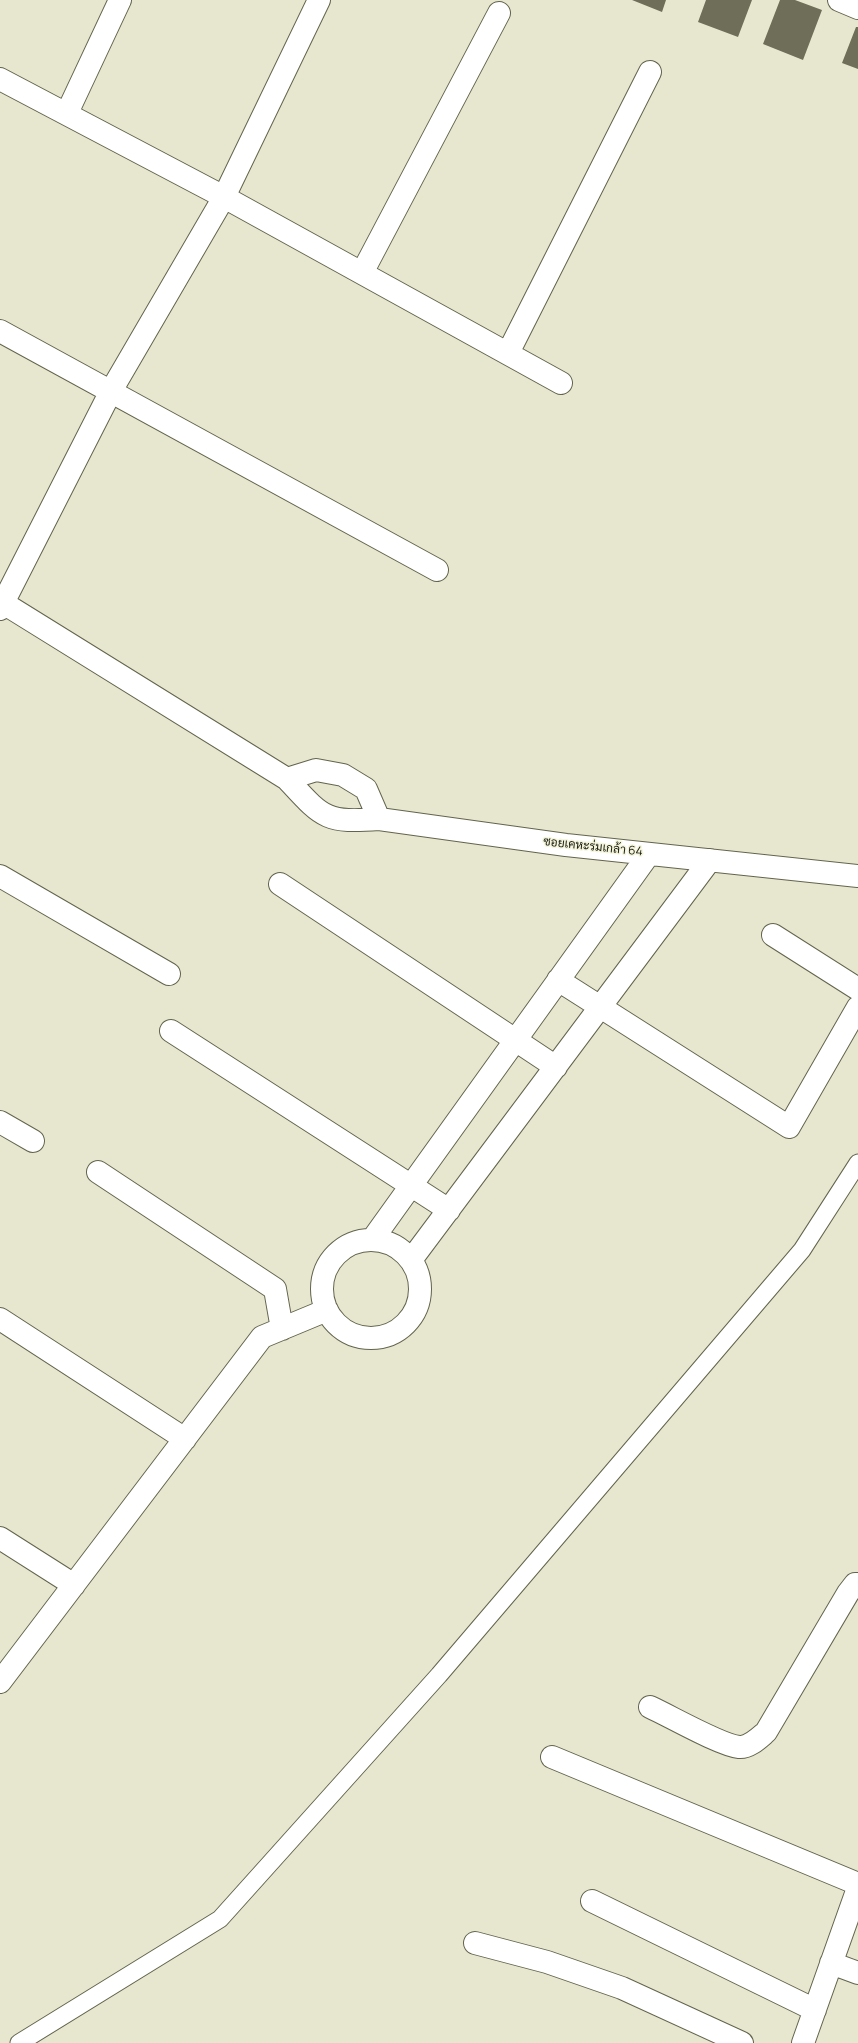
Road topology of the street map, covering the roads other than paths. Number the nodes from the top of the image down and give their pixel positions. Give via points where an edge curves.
1 (120, 0) edge
2 (319, 0) edge
3 (839, 0) edge
4 (858, 8) edge
5 (499, 13) dead end
6 (650, 72) dead end
7 (0, 79) edge
8 (67, 113) junction
9 (224, 197) junction
10 (362, 273) junction
11 (0, 331) edge
12 (508, 354) junction
13 (561, 384) dead end
14 (111, 391) junction
15 (436, 570) dead end
16 (1, 605) edge
17 (287, 779) junction
18 (379, 819) junction
19 (649, 854) junction
20 (710, 860) junction
21 (0, 876) edge
22 (858, 876) edge
23 (280, 884) dead end
24 (773, 935) dead end
25 (169, 974) dead end
26 (558, 980) junction
27 (858, 989) edge
28 (600, 1007) junction
29 (858, 1007) edge
30 (171, 1031) dead end
31 (515, 1040) junction
32 (556, 1067) junction
33 (0, 1122) edge
34 (34, 1141) dead end
35 (858, 1163) edge
36 (98, 1172) dead end
37 (411, 1185) junction
38 (449, 1210) junction
39 (372, 1240) junction
40 (411, 1260) junction
41 (327, 1310) junction
42 (0, 1319) edge
43 (282, 1329) junction
44 (185, 1438) junction
45 (0, 1538) edge
46 (858, 1584) edge
47 (74, 1585) junction
48 (0, 1682) edge
49 (650, 1706) dead end
50 (552, 1757) dead end
51 (858, 1884) edge
52 (858, 1888) edge
53 (592, 1901) dead end
54 (475, 1943) dead end
55 (831, 1963) junction
56 (858, 1974) edge
57 (815, 2010) junction
58 (19, 2043) edge
59 (742, 2043) edge
60 (803, 2043) edge

1 - 8 street
2 - 9 street
3 - 4 street
5 - 10 street
6 - 12 street
7 - 8 street
8 - 9 street
9 - 10 street
9 - 14 street
10 - 12 street
11 - 14 street
12 - 13 street
14 - 15 street
14 - 16 street
16 - 17 street
17 - 18 street, ซอยเคหะร่มเกล้า 64 via 314,808 329,818 348,821
17 - 18 street via 316,770 343,775 366,789
18 - 19 street, ซอยเคหะร่มเกล้า 64
19 - 20 street, ซอยเคหะร่มเกล้า 64
19 - 26 street
20 - 22 street, ซอยเคหะร่มเกล้า 64
20 - 28 street
21 - 25 street
23 - 31 street
24 - 27 street
26 - 28 street
26 - 31 street
28 - 29 street via 789,1127
28 - 32 street
30 - 37 street
31 - 32 street
31 - 37 street
32 - 38 street
33 - 34 street
35 - 58 lane via 802,1250 439,1675 220,1919
36 - 43 street via 275,1289
37 - 38 street
37 - 39 street
38 - 40 street
39 - 40 street via 387,1242
39 - 41 street via 357,1242 343,1249 332,1259 324,1273 322,1288
40 - 41 street via 419,1276 421,1293 417,1309 407,1324 393,1334 377,1338 360,1338 344,1330 331,1318
41 - 43 street
42 - 44 street
43 - 44 street via 262,1337
44 - 47 street
45 - 47 street
46 - 49 street via 854,1584 848,1593 766,1732 753,1743 740,1747 724,1742
47 - 48 street
50 - 51 street
52 - 55 street
53 - 57 street
54 - 59 street via 547,1962 622,1988
55 - 56 street
55 - 57 street
57 - 60 street

